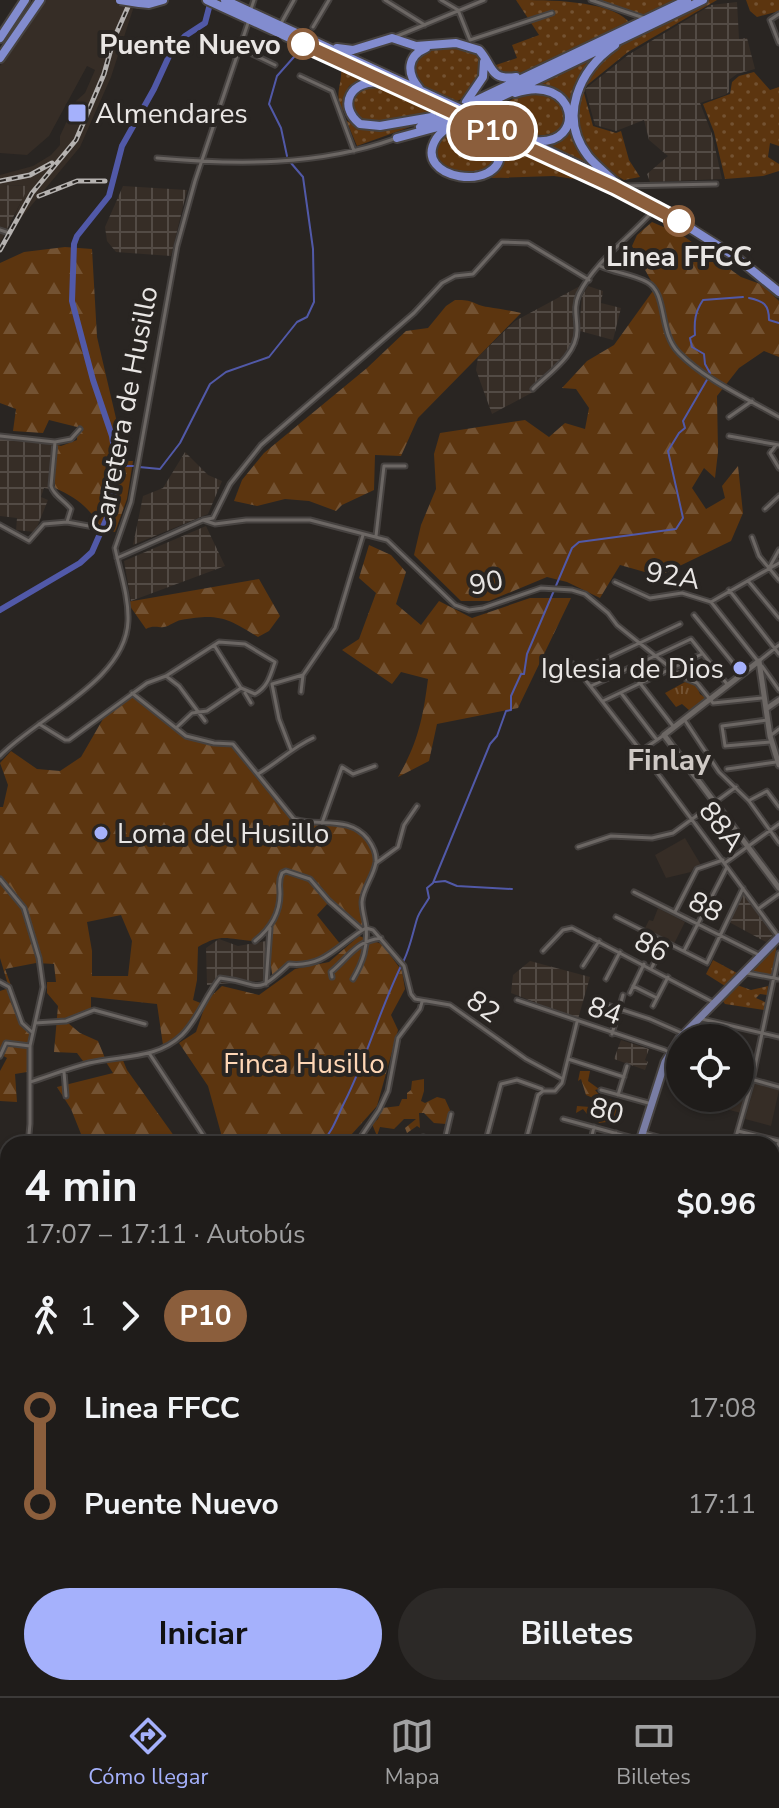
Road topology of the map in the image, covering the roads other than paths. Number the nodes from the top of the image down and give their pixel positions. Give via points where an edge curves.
1 (26, 0) edge
2 (40, 0) edge
3 (120, 0) edge
4 (156, 0) edge
5 (163, 0) edge
6 (225, 0) edge
7 (254, 0) edge
8 (294, 0) edge
9 (329, 0) edge
10 (385, 0) edge
11 (441, 0) edge
12 (484, 0) edge
13 (591, 0) edge
14 (687, 0) edge
15 (703, 0) edge
16 (210, 2) edge
17 (139, 3) junction
18 (458, 10) junction
19 (552, 13) dead end
20 (627, 14) junction
21 (779, 14) edge
22 (250, 16) junction
23 (648, 19) junction
24 (280, 25) junction
25 (425, 25) junction
26 (313, 27) dead end
27 (629, 27) junction
28 (641, 29) junction
29 (1, 34) edge
30 (392, 38) junction
31 (779, 43) edge
32 (324, 46) junction
33 (240, 48) junction
34 (0, 50) edge
35 (0, 58) edge
36 (275, 65) dead end
37 (300, 76) dead end
38 (528, 78) junction
39 (399, 89) junction
40 (422, 91) junction
41 (507, 96) junction
42 (462, 107) junction
43 (454, 115) junction
44 (483, 123) junction
45 (451, 125) junction
46 (434, 128) junction
47 (521, 137) junction
48 (397, 138) junction
49 (354, 151) junction
50 (157, 158) dead end
51 (202, 162) junction
52 (619, 184) junction
53 (716, 184) dead end
54 (657, 206) junction
55 (0, 230) edge
56 (9, 233) dead end
57 (600, 266) junction
58 (589, 280) junction
59 (779, 285) edge
60 (779, 292) edge
61 (533, 389) dead end
62 (752, 401) junction
63 (729, 417) dead end
64 (779, 417) edge
65 (80, 429) dead end
66 (0, 436) edge
67 (729, 436) dead end
68 (55, 442) junction
69 (778, 445) edge
70 (405, 466) dead end
71 (779, 468) edge
72 (778, 500) edge
73 (765, 509) dead end
74 (203, 520) junction
75 (67, 522) junction
76 (0, 525) edge
77 (94, 527) dead end
78 (363, 535) junction
79 (376, 536) junction
80 (752, 537) dead end
81 (779, 550) edge
82 (117, 558) junction
83 (779, 563) edge
84 (769, 568) junction
85 (779, 580) edge
86 (615, 582) dead end
87 (749, 582) junction
88 (729, 590) junction
89 (711, 602) junction
90 (694, 615) dead end
91 (779, 618) edge
92 (680, 624) dead end
93 (640, 644) junction
94 (214, 645) junction
95 (779, 645) edge
96 (774, 648) junction
97 (702, 654) junction
98 (779, 654) edge
99 (656, 656) junction
100 (759, 661) junction
101 (573, 664) dead end
102 (629, 669) junction
103 (671, 669) junction
104 (580, 671) junction
105 (742, 674) junction
106 (303, 675) junction
107 (166, 676) junction
108 (270, 684) junction
109 (640, 684) junction
110 (727, 685) junction
111 (591, 686) junction
112 (242, 689) junction
113 (779, 690) edge
114 (301, 692) dead end
115 (132, 693) junction
116 (621, 693) junction
117 (765, 698) junction
118 (712, 700) junction
119 (779, 700) edge
120 (603, 701) junction
121 (251, 703) dead end
122 (766, 709) junction
123 (198, 711) junction
124 (684, 719) junction
125 (767, 720) junction
126 (205, 721) dead end
127 (39, 724) junction
128 (674, 727) junction
129 (176, 728) junction
130 (779, 729) edge
131 (664, 735) junction
132 (313, 738) dead end
133 (770, 739) junction
134 (657, 740) junction
135 (291, 750) junction
136 (641, 751) junction
137 (0, 756) edge
138 (778, 762) edge
139 (375, 766) dead end
140 (727, 769) dead end
141 (258, 774) junction
142 (736, 787) junction
143 (749, 801) junction
144 (715, 803) junction
145 (417, 806) dead end
146 (779, 807) edge
147 (692, 819) junction
148 (322, 823) junction
149 (779, 824) edge
150 (770, 830) junction
151 (779, 843) edge
152 (578, 847) dead end
153 (748, 847) junction
154 (376, 863) junction
155 (725, 863) junction
156 (0, 879) edge
157 (743, 888) junction
158 (779, 891) edge
159 (634, 892) dead end
160 (758, 909) junction
161 (675, 912) junction
162 (616, 917) dead end
163 (698, 924) junction
164 (270, 927) junction
165 (364, 929) junction
166 (720, 935) junction
167 (779, 937) edge
168 (381, 938) junction
169 (366, 940) junction
170 (255, 941) dead end
171 (599, 941) junction
172 (665, 942) junction
173 (543, 951) dead end
174 (684, 951) junction
175 (620, 952) junction
176 (779, 953) edge
177 (759, 955) junction
178 (644, 964) junction
179 (583, 966) dead end
180 (651, 968) junction
181 (743, 972) junction
182 (332, 977) dead end
183 (668, 977) junction
184 (353, 979) dead end
185 (606, 979) dead end
186 (776, 979) edge
187 (0, 982) edge
188 (266, 984) junction
189 (633, 986) junction
190 (630, 993) dead end
191 (623, 995) dead end
192 (657, 998) junction
193 (517, 1000) dead end
194 (422, 1001) junction
195 (713, 1002) junction
196 (601, 1003) dead end
197 (653, 1006) dead end
198 (619, 1010) junction
199 (699, 1018) junction
200 (577, 1022) junction
201 (35, 1023) junction
202 (145, 1024) dead end
203 (693, 1024) edge
204 (722, 1024) edge
205 (666, 1028) edge
206 (754, 1031) edge
207 (32, 1032) junction
208 (762, 1033) junction
209 (612, 1034) junction
210 (779, 1037) edge
211 (30, 1046) junction
212 (666, 1052) edge
213 (149, 1053) junction
214 (0, 1056) edge
215 (568, 1059) junction
216 (666, 1062) edge
217 (627, 1066) dead end
218 (64, 1071) junction
219 (754, 1071) edge
220 (624, 1077) junction
221 (563, 1079) junction
222 (754, 1081) edge
223 (30, 1082) junction
224 (779, 1087) edge
225 (601, 1090) dead end
226 (546, 1091) junction
227 (618, 1095) junction
228 (66, 1096) dead end
229 (652, 1104) junction
230 (743, 1112) edge
231 (451, 1114) dead end
232 (563, 1119) dead end
233 (594, 1127) junction
234 (738, 1131) junction
235 (616, 1133) junction
236 (28, 1136) edge
237 (204, 1136) edge
238 (361, 1136) edge
239 (446, 1136) edge
240 (487, 1136) edge
241 (527, 1136) edge
242 (592, 1136) edge
243 (615, 1136) edge
244 (628, 1136) edge
245 (642, 1136) edge
246 (736, 1136) edge
247 (758, 1136) edge

1 - 29 highway
1 - 34 highway
2 - 35 highway
3 - 17 highway, bridge
4 - 17 highway
5 - 17 highway
6 - 22 highway
7 - 22 street, Carretera de Husillo
8 - 24 street
9 - 26 street
10 - 25 street
11 - 18 street
12 - 18 street
13 - 20 street
14 - 23 highway
15 - 28 highway
16 - 22 highway
18 - 19 street via 470,40
18 - 25 street
20 - 23 street
20 - 27 street
21 - 31 street via 770,20
22 - 24 highway
22 - 33 street, Carretera de Husillo
22 - 39 highway
23 - 27 highway
24 - 32 highway
25 - 30 street
27 - 38 highway
28 - 38 highway
28 - 52 highway via 594,61 575,98 581,145
30 - 32 highway via 353,50
30 - 38 highway via 416,46 464,44 479,50 499,77
32 - 40 highway
33 - 36 street
33 - 51 street, Carretera de Husillo
37 - 49 street via 332,91
38 - 41 highway
38 - 42 highway
38 - 43 highway
39 - 43 highway via 363,83 350,94 350,114 366,126
39 - 44 highway, bridge
40 - 42 highway via 410,70 415,53 454,44 472,49 485,67
40 - 44 highway, bridge
41 - 45 highway
41 - 47 highway via 547,90 564,99 569,110 559,136 544,141
42 - 43 highway
43 - 45 highway
43 - 46 highway
43 - 48 highway
44 - 45 highway via 498,141 500,158 492,171 478,176 437,168 432,156 436,139
44 - 47 highway
44 - 54 highway
45 - 46 highway
46 - 48 highway
47 - 52 highway
48 - 49 street
49 - 51 street via 260,163
50 - 51 street
51 - 82 street, Carretera de Husillo via 177,246 131,502 116,539
52 - 53 street
52 - 54 highway
54 - 57 street
54 - 59 highway via 739,252
54 - 60 highway
55 - 56 street
57 - 58 street
57 - 62 street via 648,282 656,290 666,335 679,353
58 - 61 street via 574,314 574,348
58 - 74 street via 528,243 502,242 473,274 442,283 261,445 230,484 213,518
62 - 63 street
62 - 64 street
65 - 68 street via 71,439
66 - 68 street
67 - 69 street
68 - 75 street via 51,486 71,509
69 - 71 street via 770,453
70 - 79 street via 384,466
72 - 73 street
74 - 78 street via 310,520
74 - 82 street
75 - 76 street via 41,525 29,541
75 - 77 street
78 - 79 street
78 - 106 street via 335,628
79 - 93 street, 90 via 398,549 462,608 483,608 541,588 558,588 585,594
80 - 84 street
81 - 84 street
82 - 127 street, Carretera de Husillo via 128,623 121,653
83 - 84 street
84 - 85 street
84 - 87 street
86 - 89 street, 92A via 650,598 682,593
87 - 88 street
87 - 91 street
88 - 89 street
88 - 96 street
89 - 100 street, 92A
90 - 105 street
92 - 93 street
93 - 99 street, 90
93 - 104 street
94 - 107 street
94 - 108 street via 245,644 275,662
94 - 112 street
95 - 96 street
96 - 98 street
96 - 100 street
97 - 99 street via 691,639
97 - 103 street
97 - 110 street
99 - 102 street
99 - 103 street, 90
100 - 105 street
100 - 113 street, 92A
100 - 117 street
101 - 104 street, 88A
102 - 109 street
102 - 111 street
103 - 109 street
103 - 118 street, 90 via 697,683
104 - 111 street, 88A
105 - 110 street
106 - 108 street
106 - 114 street
107 - 115 street
107 - 123 street
108 - 112 street via 255,694
108 - 135 street
109 - 116 street
109 - 128 street
110 - 118 street
111 - 120 street, 88A
112 - 121 street
112 - 123 street via 207,711
115 - 127 street via 69,740
115 - 129 street
116 - 120 street
116 - 134 street
117 - 118 street
117 - 122 street
118 - 124 street
119 - 122 street
120 - 136 street, 88A
122 - 125 street
123 - 126 street
123 - 129 street
124 - 128 street
124 - 142 street via 719,772
125 - 133 street
125 - 133 street via 723,725 725,746
127 - 137 street, Carretera de Husillo
128 - 131 street
129 - 141 street via 193,739 233,744
130 - 133 street
131 - 134 street
131 - 144 street
132 - 135 street
133 - 138 street
134 - 136 street
135 - 141 street
136 - 147 street, 88A
138 - 140 street
139 - 148 street via 353,774 342,767
141 - 148 street via 294,819
142 - 143 street
142 - 144 street
143 - 146 street via 767,791
143 - 150 street
144 - 147 street
144 - 153 street
145 - 154 street via 398,847
147 - 152 street via 666,835 611,836
147 - 155 street, 88A
148 - 154 street via 353,825 371,842
149 - 150 street
150 - 151 street
150 - 153 street
153 - 155 street
153 - 158 street
154 - 165 street via 363,898
155 - 157 street, 88A
155 - 161 street via 697,869
155 - 163 street
156 - 201 street via 24,908 39,958 43,987
157 - 160 street, 88A
157 - 166 street
158 - 160 street
159 - 161 street, 88
160 - 167 street, 88A
161 - 163 street, 88
162 - 172 street
163 - 166 street, 88
163 - 174 street
164 - 165 street, 82 via 279,902 278,881 286,871 310,879
164 - 170 street
164 - 188 street
165 - 168 street, 82
165 - 169 street
165 - 188 street via 319,962 289,964
166 - 174 street via 707,963
166 - 177 street, 88
167 - 177 main road
168 - 169 street
168 - 194 street, 82 via 404,966 411,994
169 - 182 street via 331,972
169 - 184 street via 365,959
171 - 173 street, 86 via 572,928 563,930
171 - 175 street, 86
171 - 179 street
172 - 174 street
172 - 180 street
175 - 178 street, 86
175 - 185 street
176 - 186 street
177 - 181 main road
178 - 180 street, 86
178 - 189 street
180 - 183 street, 86
181 - 186 street
181 - 195 main road
183 - 192 street
183 - 195 street, 86
186 - 208 street
187 - 207 street via 9,987 22,1023
188 - 213 street via 254,987 220,978 180,1037
189 - 190 street
189 - 192 street
191 - 198 street
192 - 197 street
193 - 200 street, 84
194 - 221 street, 82 via 450,1005
194 - 238 street via 398,1038 388,1091
195 - 199 main road
196 - 198 street
198 - 205 street
198 - 209 street
199 - 203 main road
199 - 204 street
200 - 209 street, 84
200 - 215 street
201 - 202 street via 66,1021 94,1010
201 - 207 street
206 - 208 street
207 - 211 street
208 - 210 street
208 - 219 street
209 - 212 street, 84
211 - 214 street via 6,1043
211 - 223 street
213 - 218 street
213 - 237 street
215 - 220 street
215 - 221 street
216 - 229 main road
217 - 220 street
218 - 223 street
218 - 228 street
220 - 227 street
221 - 226 street via 558,1089
222 - 224 street
223 - 236 street
225 - 227 street
226 - 240 street via 517,1080 498,1087
226 - 241 street via 537,1097
227 - 229 street
229 - 245 main road
230 - 234 street
231 - 239 street
232 - 233 street, 80
233 - 235 street, 80
233 - 242 street
234 - 246 street
234 - 247 street
235 - 243 street
235 - 244 street, 80

